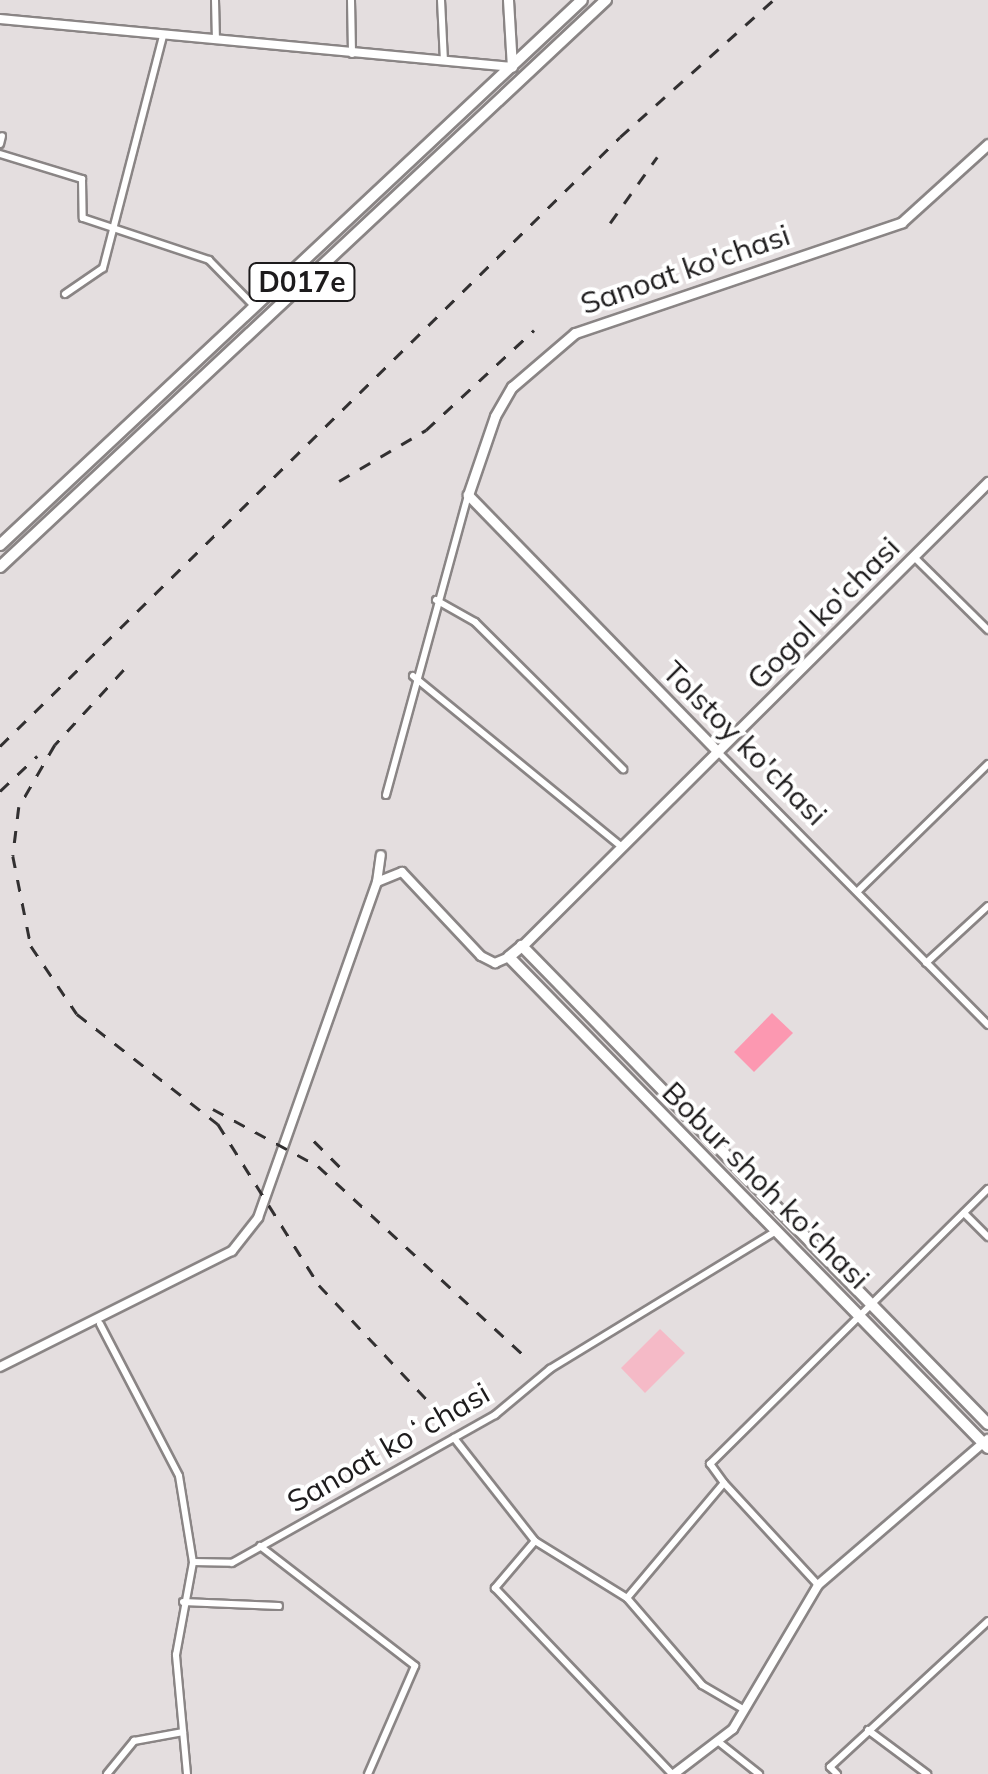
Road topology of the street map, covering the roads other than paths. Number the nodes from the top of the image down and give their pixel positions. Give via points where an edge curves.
1 (215, 0) edge
2 (351, 0) edge
3 (441, 0) edge
4 (508, 0) edge
5 (582, 0) edge
6 (606, 0) edge
7 (0, 19) edge
8 (163, 36) junction
9 (216, 40) junction
10 (352, 54) junction
11 (444, 62) junction
12 (512, 67) junction
13 (522, 79) junction
14 (988, 144) edge
15 (0, 154) edge
16 (110, 228) junction
17 (65, 294) dead end
18 (254, 306) junction
19 (67, 479) junction
20 (988, 482) edge
21 (78, 490) junction
22 (468, 495) junction
23 (0, 545) edge
24 (914, 557) junction
25 (0, 567) edge
26 (436, 600) junction
27 (987, 628) edge
28 (413, 676) junction
29 (718, 752) junction
30 (988, 764) edge
31 (623, 769) dead end
32 (386, 795) dead end
33 (620, 846) junction
34 (381, 855) dead end
35 (377, 882) junction
36 (858, 891) junction
37 (988, 906) edge
38 (522, 946) junction
39 (508, 957) junction
40 (926, 963) junction
41 (586, 1017) junction
42 (988, 1025) edge
43 (576, 1027) junction
44 (615, 1046) junction
45 (605, 1057) junction
46 (988, 1189) edge
47 (964, 1212) junction
48 (777, 1231) junction
49 (988, 1236) edge
50 (871, 1304) junction
51 (860, 1316) junction
52 (100, 1324) junction
53 (0, 1366) edge
54 (988, 1424) edge
55 (454, 1438) junction
56 (986, 1443) edge
57 (724, 1482) junction
58 (535, 1541) junction
59 (260, 1546) junction
60 (194, 1562) junction
61 (818, 1585) junction
62 (627, 1598) junction
63 (183, 1602) junction
64 (278, 1606) dead end
65 (987, 1618) edge
66 (743, 1709) junction
67 (868, 1730) junction
68 (184, 1732) junction
69 (720, 1743) junction
70 (107, 1774) edge
71 (187, 1774) edge
72 (368, 1774) edge
73 (673, 1774) edge
74 (759, 1774) edge
75 (837, 1774) edge
76 (927, 1774) edge

1 - 9 street
2 - 10 street
3 - 11 street
4 - 12 main road
5 - 12 main road, D017e
6 - 13 main road, D017e
7 - 8 street
8 - 9 street
8 - 16 street
9 - 10 street
10 - 11 street
11 - 12 street
12 - 13 main road
12 - 18 main road, D017e
13 - 21 main road, D017e
14 - 22 main road, Sanoat ko'chasi via 902,222 575,333 512,387
15 - 16 street via 83,180 82,217
16 - 17 street via 98,276
16 - 18 street via 209,260
18 - 19 main road, D017e
19 - 21 main road
19 - 23 main road, D017e
20 - 24 main road, Gogol ko'chasi
21 - 25 main road, D017e
22 - 26 street, Sanoat ko'chasi
22 - 29 main road, Tolstoy ko'chasi
24 - 27 street
24 - 29 main road, Gogol ko'chasi
26 - 28 street, Sanoat ko'chasi
26 - 31 street via 475,622
28 - 32 street, Sanoat ko'chasi
28 - 33 street
29 - 33 main road, Gogol ko'chasi
29 - 36 street, Tolstoy ko'chasi
30 - 36 street
33 - 38 main road, Gogol ko'chasi
34 - 35 street
35 - 39 street via 402,872 480,956
35 - 52 street via 258,1218 232,1251
36 - 40 street, Tolstoy ko'chasi
37 - 40 street
38 - 39 main road
38 - 41 main road, Bobur shoh ko'chasi
39 - 43 main road, Bobur shoh ko'chasi
40 - 42 street, Tolstoy ko'chasi
41 - 43 main road
41 - 44 main road, Bobur shoh ko'chasi
43 - 45 main road, Bobur shoh ko'chasi
44 - 45 main road
44 - 50 main road, Bobur shoh ko'chasi
45 - 48 main road, Bobur shoh ko'chasi
46 - 47 street
47 - 49 street
47 - 50 street
48 - 51 main road, Bobur shoh ko'chasi
48 - 55 street, Sanoat koʻchasi
50 - 51 street
50 - 54 main road, Bobur shoh ko'chasi
51 - 56 main road, Bobur shoh ko'chasi
51 - 57 street via 710,1464
52 - 53 street
52 - 60 street via 179,1476
55 - 58 street
55 - 59 street, Sanoat koʻchasi
56 - 61 street
57 - 61 street
57 - 62 street
58 - 62 street
58 - 73 street via 495,1588
59 - 60 street, Sanoat koʻchasi via 232,1562
59 - 72 street via 415,1666
60 - 63 street
61 - 66 street
62 - 66 street via 702,1685
63 - 64 street
63 - 68 street via 176,1655
65 - 67 street
66 - 69 street
67 - 75 street via 830,1768
67 - 76 street
68 - 70 street via 134,1741
68 - 71 street
69 - 73 street
69 - 74 street

